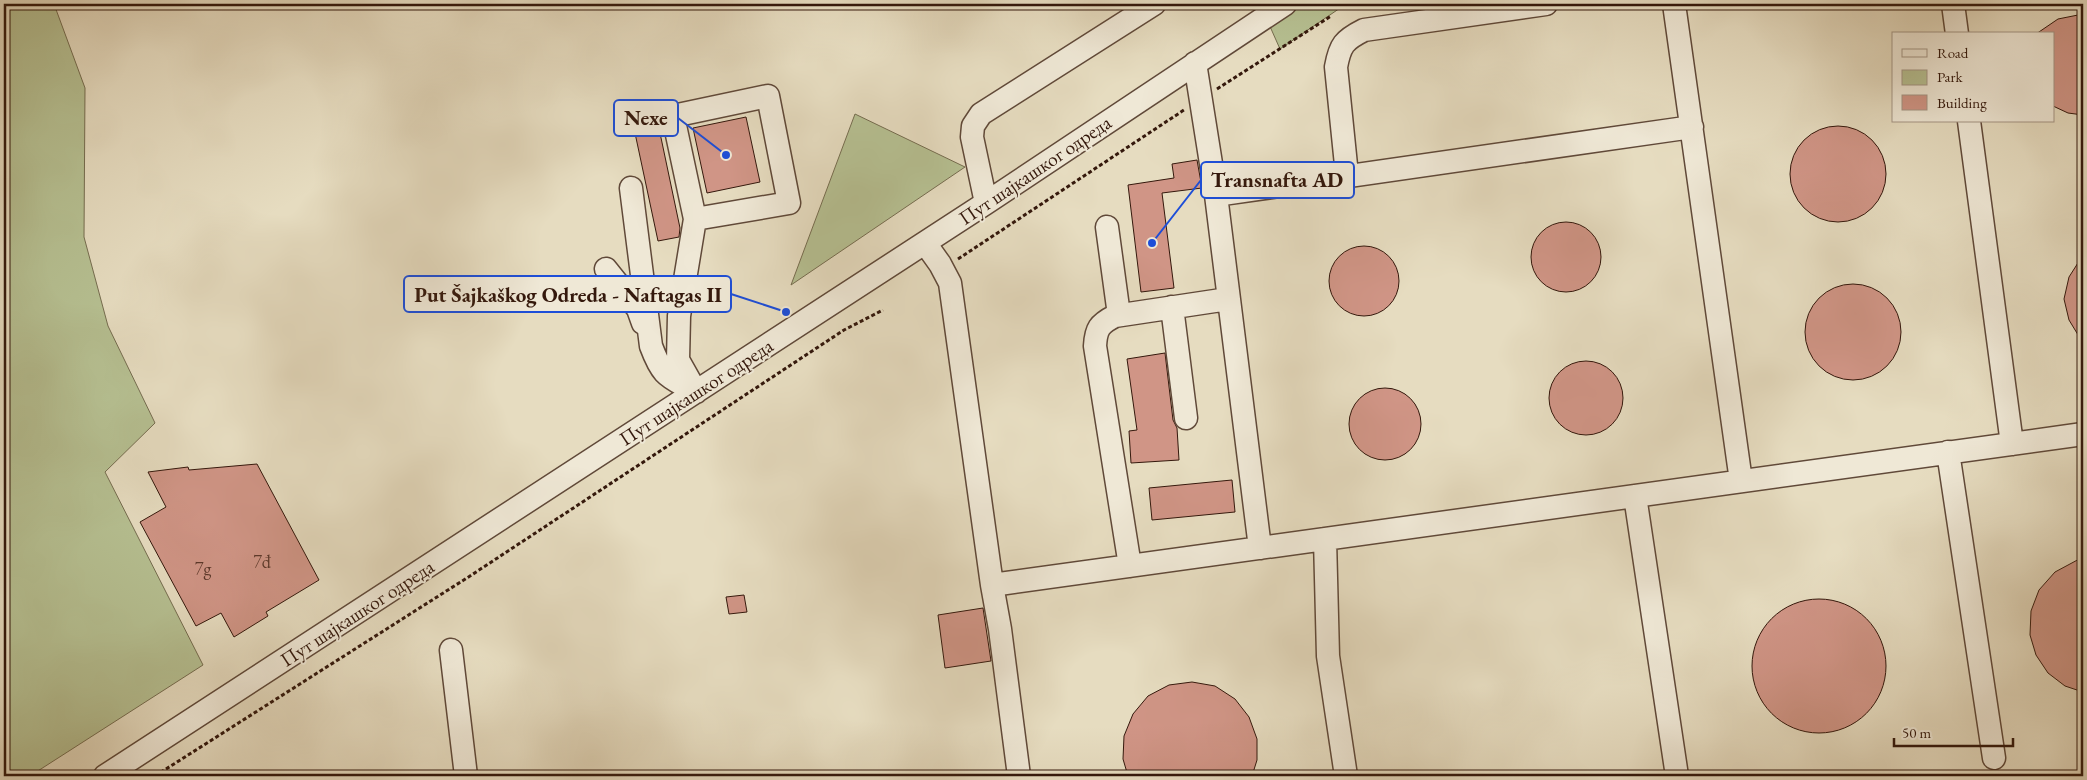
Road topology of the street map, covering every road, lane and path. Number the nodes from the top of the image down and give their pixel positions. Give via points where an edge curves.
1 (1154, 4) edge
2 (1285, 4) edge
3 (1546, 4) edge
4 (1674, 4) edge
5 (1953, 4) edge
6 (1128, 13) edge
7 (1330, 16) dead end
8 (1957, 32) edge
9 (1195, 63) junction
10 (1201, 99) junction
11 (1969, 122) edge
12 (1692, 127) junction
13 (1347, 175) junction
14 (631, 188) dead end
15 (1216, 195) junction
16 (986, 204) junction
17 (695, 219) junction
18 (1107, 226) dead end
19 (925, 243) junction
20 (606, 268) dead end
21 (943, 269) junction
22 (1228, 299) junction
23 (1172, 307) junction
24 (883, 310) dead end
25 (1119, 315) junction
26 (651, 346) junction
27 (696, 392) junction
28 (1186, 418) dead end
29 (2083, 434) edge
30 (2012, 444) junction
31 (1948, 452) junction
32 (1741, 481) junction
33 (1635, 496) junction
34 (1325, 539) junction
35 (1260, 548) junction
36 (1130, 566) junction
37 (992, 585) junction
38 (450, 650) dead end
39 (1994, 758) dead end
40 (105, 776) edge
41 (155, 776) edge
42 (466, 776) edge
43 (1019, 776) edge
44 (1346, 776) edge
45 (1678, 776) edge

1 - 6 street
2 - 9 street, Пут шајкашког одреда
3 - 13 street via 1364,30 1348,38 1339,50 1336,67
4 - 12 street
5 - 8 street
6 - 16 street via 981,114 973,126 972,137
7 - 10 path
9 - 10 street
9 - 16 street, Пут шајкашког одреда
10 - 15 street
10 - 21 path
11 - 30 street
12 - 13 street
12 - 32 street
13 - 15 street
14 - 26 street
15 - 22 street
16 - 19 street, Пут шајкашког одреда
17 - 17 street via 788,202 768,96 673,116
17 - 27 street via 679,316 678,360
18 - 25 street
19 - 21 street
19 - 27 street, Пут шајкашког одреда
20 - 26 street via 638,309
21 - 37 street via 950,283
22 - 23 street
22 - 35 street
23 - 25 street
23 - 28 street
24 - 41 path via 844,330 470,576
25 - 36 street via 1103,322 1096,334 1095,346
26 - 27 street via 658,367
27 - 40 street, Пут шајкашког одреда
29 - 30 street
30 - 31 street
31 - 32 street
31 - 39 street
32 - 33 street
33 - 34 street
33 - 45 street
34 - 35 street
34 - 44 street via 1328,656
35 - 36 street
36 - 37 street
37 - 43 street
38 - 42 street

